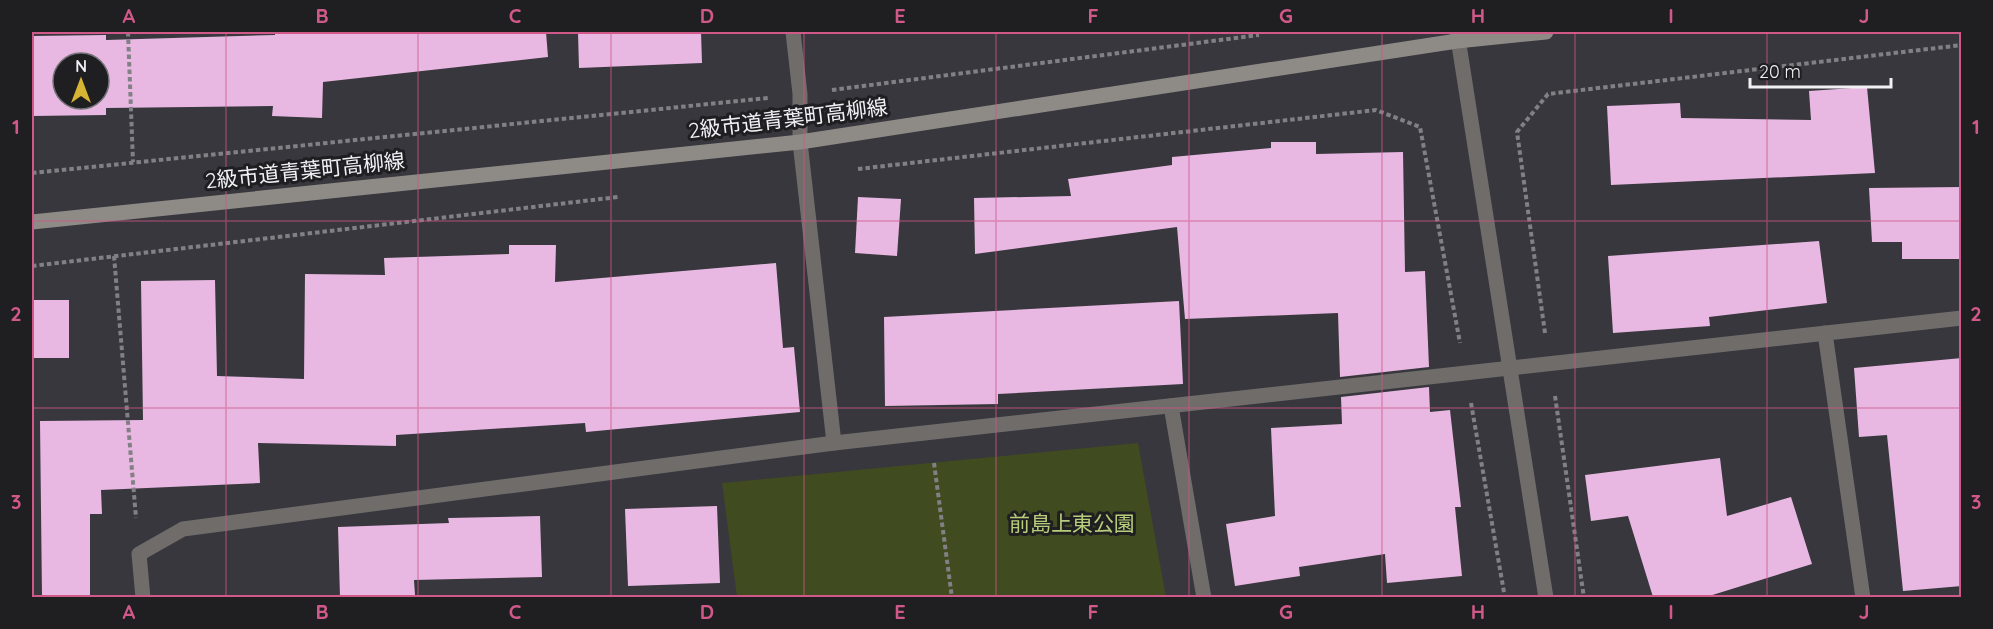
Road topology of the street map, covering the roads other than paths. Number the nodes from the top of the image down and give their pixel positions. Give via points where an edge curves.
1 (793, 32) edge
2 (1546, 32) edge
3 (1457, 36) edge
4 (800, 142) junction
5 (32, 222) edge
6 (1962, 318) edge
7 (1825, 333) junction
8 (1509, 368) junction
9 (1172, 406) junction
10 (834, 443) junction
11 (143, 597) edge
12 (1204, 597) edge
13 (1546, 597) edge
14 (1863, 597) edge

1 - 4 street via 800,94
2 - 3 street, 2級市道青葉町高柳線
3 - 4 street, 2級市道青葉町高柳線
3 - 8 street
4 - 5 street, 2級市道青葉町高柳線
4 - 10 street
6 - 7 street
7 - 8 street
7 - 14 street
8 - 9 street
8 - 13 street
9 - 10 street
9 - 12 street
10 - 11 street via 183,529 139,554

